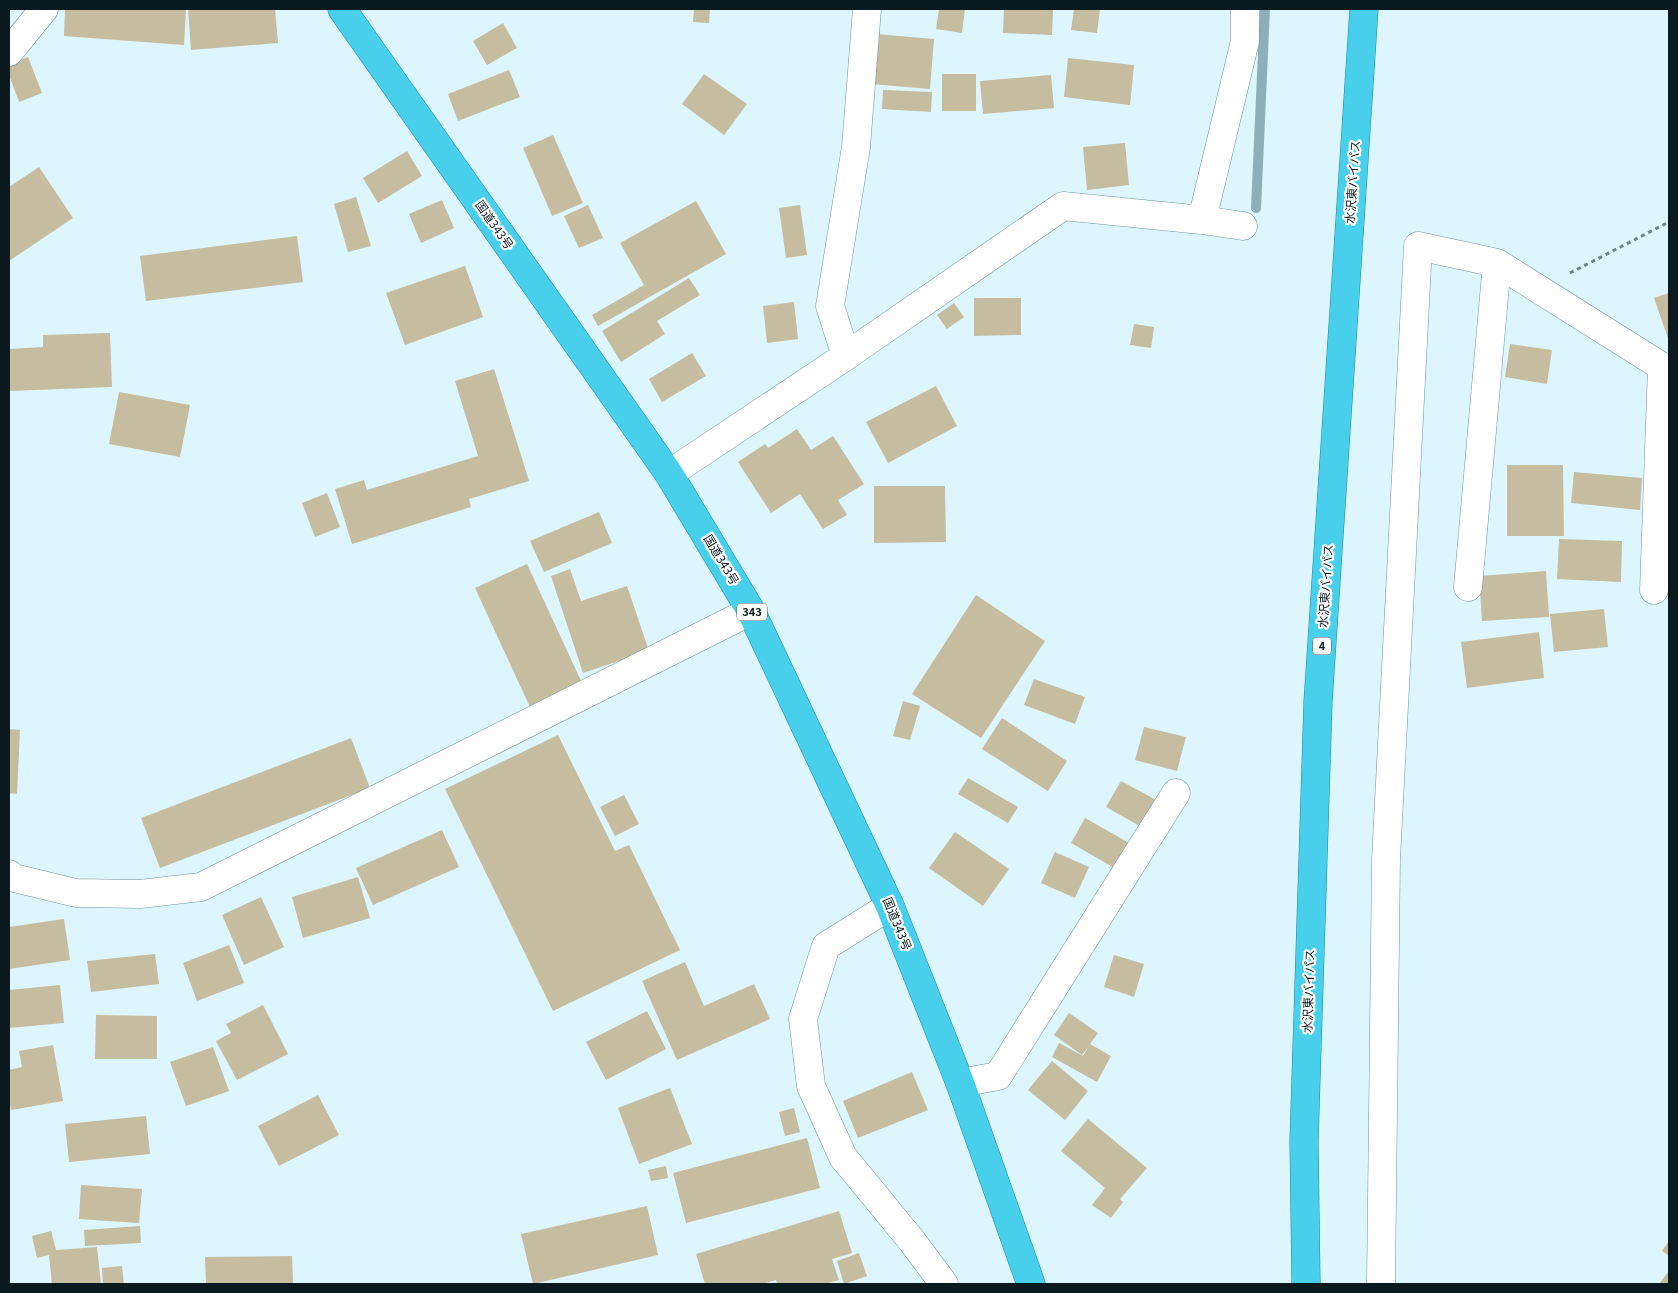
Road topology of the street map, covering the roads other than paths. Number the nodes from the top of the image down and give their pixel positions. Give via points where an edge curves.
1 (44, 9) edge
2 (342, 9) edge
3 (866, 9) edge
4 (1245, 9) edge
5 (1364, 9) edge
6 (9, 52) edge
7 (1202, 220) junction
8 (1243, 226) dead end
9 (1497, 263) junction
10 (846, 356) junction
11 (1666, 369) edge
12 (669, 474) junction
13 (1468, 587) dead end
14 (1654, 590) dead end
15 (751, 610) junction
16 (1176, 793) dead end
17 (9, 874) edge
18 (890, 906) junction
19 (960, 1083) junction
20 (944, 1284) edge
21 (1031, 1284) edge
22 (1306, 1284) edge
23 (1381, 1284) edge

1 - 6 street
2 - 12 highway, 国道343号 / 343
3 - 10 street via 856,147 830,306
4 - 7 street via 1245,42
5 - 22 highway, 水沢東バイパス / 4 via 1318,702 1304,1141
7 - 8 street
7 - 10 street via 1063,206
9 - 11 street
9 - 13 street
9 - 23 street via 1418,246 1386,859
10 - 12 street
11 - 14 street
12 - 15 highway, 国道343号 / 343
15 - 17 street via 201,887 140,894 76,893
15 - 18 highway, 国道343号 / 343
16 - 19 street via 998,1076
18 - 19 highway, 国道343号 / 343
18 - 20 street via 826,946 803,1019 811,1086 843,1157
19 - 21 highway, 国道343号 / 343

